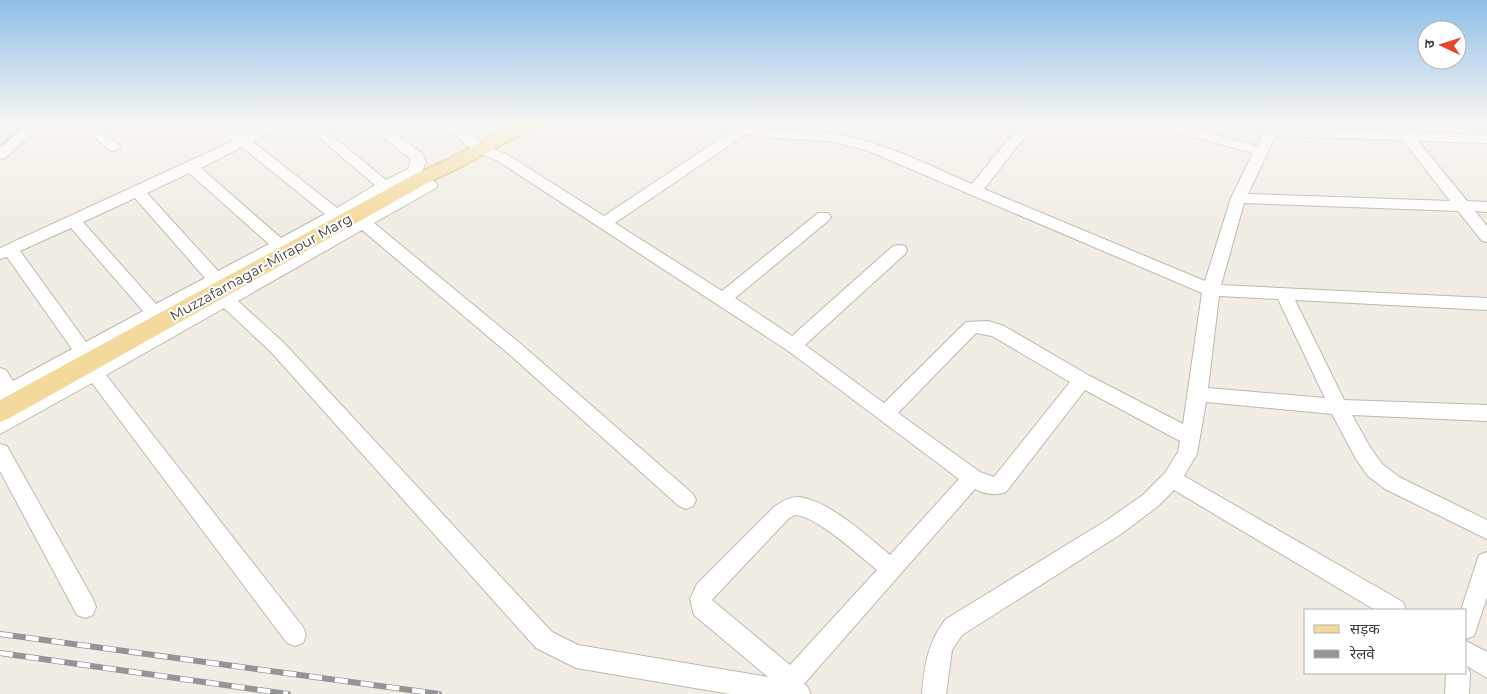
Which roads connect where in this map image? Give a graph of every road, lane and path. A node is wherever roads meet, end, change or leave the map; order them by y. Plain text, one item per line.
1 (209, 157) edge
2 (264, 157) edge
3 (350, 157) edge
4 (418, 157) edge
5 (465, 157) edge
6 (502, 157) edge
7 (695, 157) edge
8 (896, 157) edge
9 (1001, 157) edge
10 (1257, 157) edge
11 (1424, 157) edge
12 (191, 166) junction
13 (418, 175) junction
14 (385, 186) junction
15 (974, 190) junction
16 (137, 191) junction
17 (1238, 198) junction
18 (1463, 206) junction
19 (1487, 207) edge
20 (336, 215) junction
21 (823, 217) dead end
22 (73, 220) junction
23 (605, 222) junction
24 (364, 223) junction
25 (1487, 237) edge
26 (280, 245) junction
27 (899, 250) dead end
28 (5, 251) edge
29 (216, 280) junction
30 (1211, 290) junction
31 (1284, 294) junction
32 (723, 299) junction
33 (226, 300) junction
34 (1487, 304) edge
35 (154, 313) junction
36 (793, 345) junction
37 (83, 351) junction
38 (94, 374) junction
39 (0, 375) edge
40 (1082, 380) junction
41 (5, 393) edge
42 (1198, 394) junction
43 (1338, 407) junction
44 (0, 412) edge
45 (1487, 413) edge
46 (885, 414) junction
47 (0, 426) edge
48 (1190, 437) junction
49 (0, 452) edge
50 (973, 478) junction
51 (1172, 479) junction
52 (686, 500) dead end
53 (1487, 530) edge
54 (1487, 562) edge
55 (891, 568) junction
56 (85, 607) dead end
57 (1393, 609) edge
58 (1467, 625) edge
59 (294, 635) dead end
60 (1467, 653) edge
61 (1487, 666) edge
62 (1458, 674) edge
63 (791, 689) edge
64 (934, 694) edge
65 (1458, 694) edge

1 - 12 street
2 - 20 street
3 - 14 street
4 - 13 street
5 - 13 main road, Muzzafarnagar-Mirapur Marg
6 - 23 street
7 - 23 street
8 - 15 street
9 - 15 street
10 - 17 street
11 - 18 street
12 - 16 street
12 - 26 street
13 - 14 street
13 - 24 street
13 - 44 main road, Muzzafarnagar-Mirapur Marg
14 - 20 street
15 - 30 street
16 - 22 street
16 - 29 street
17 - 18 street
17 - 30 street
18 - 19 street
18 - 25 street
20 - 26 street
21 - 32 street
22 - 28 street
22 - 35 street
23 - 32 street
24 - 33 street
24 - 52 street
26 - 29 street
27 - 36 street
28 - 37 street
29 - 35 street
30 - 31 street
30 - 42 street
31 - 34 street
31 - 43 street
32 - 36 street
33 - 38 street
33 - 63 street
35 - 37 street
36 - 46 street
37 - 41 street
38 - 47 street
38 - 59 street
39 - 41 street
40 - 46 street
40 - 48 street
40 - 50 street
42 - 43 street
42 - 48 street
43 - 45 street
43 - 53 street
46 - 50 street
48 - 51 street
49 - 56 street
50 - 55 street
51 - 57 street
51 - 64 street
54 - 58 street
55 - 63 street
55 - 63 street
60 - 61 street
62 - 65 street

